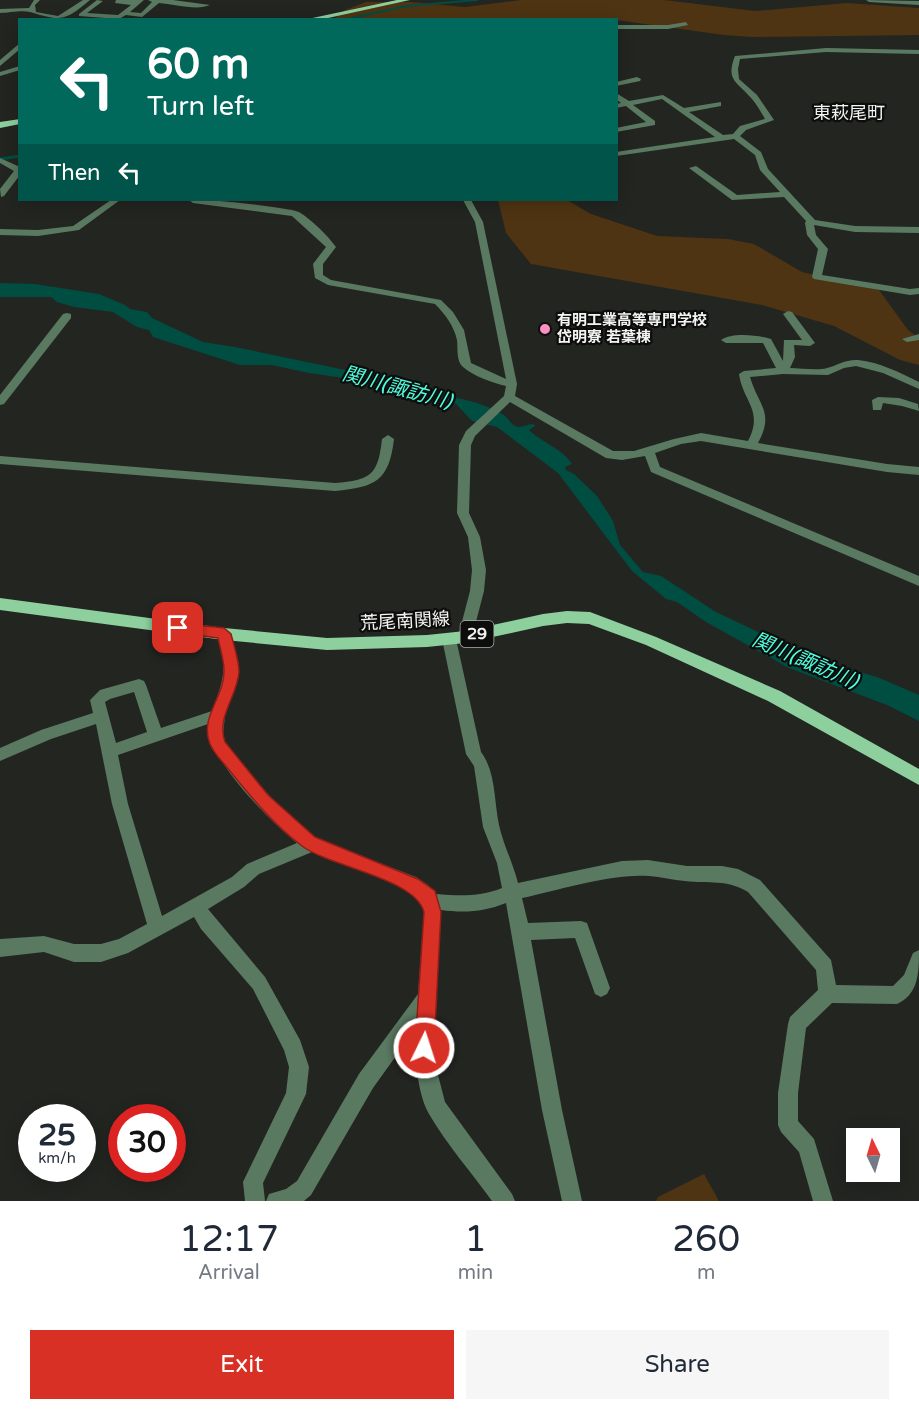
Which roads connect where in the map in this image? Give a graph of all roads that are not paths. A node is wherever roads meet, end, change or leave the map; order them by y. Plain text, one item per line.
1 (37, 0) edge
2 (87, 0) edge
3 (121, 0) edge
4 (150, 0) edge
5 (407, 0) edge
6 (870, 0) edge
7 (158, 1) edge
8 (100, 2) dead end
9 (139, 2) edge
10 (919, 3) edge
11 (207, 5) dead end
12 (32, 10) junction
13 (0, 11) edge
14 (119, 17) edge
15 (53, 18) edge
16 (59, 18) edge
17 (316, 18) edge
18 (686, 24) dead end
19 (618, 27) edge
20 (18, 47) edge
21 (919, 52) edge
22 (0, 64) edge
23 (18, 69) edge
24 (0, 74) edge
25 (637, 79) dead end
26 (618, 84) edge
27 (618, 96) edge
28 (628, 104) junction
29 (718, 104) dead end
30 (618, 106) edge
31 (682, 111) junction
32 (18, 121) edge
33 (0, 125) edge
34 (618, 130) edge
35 (735, 136) junction
36 (722, 138) junction
37 (618, 154) edge
38 (0, 160) edge
39 (693, 168) dead end
40 (18, 170) edge
41 (0, 173) edge
42 (1, 194) edge
43 (786, 194) junction
44 (115, 201) edge
45 (200, 201) edge
46 (468, 201) edge
47 (812, 222) junction
48 (919, 230) edge
49 (0, 232) edge
50 (919, 291) edge
51 (788, 314) dead end
52 (67, 316) dead end
53 (919, 337) edge
54 (907, 339) dead end
55 (726, 340) dead end
56 (783, 371) junction
57 (512, 384) junction
58 (919, 386) edge
59 (506, 400) junction
60 (0, 402) edge
61 (877, 408) dead end
62 (919, 408) edge
63 (388, 439) dead end
64 (751, 446) junction
65 (649, 452) junction
66 (0, 460) edge
67 (919, 471) edge
68 (919, 581) edge
69 (0, 604) edge
70 (224, 634) junction
71 (457, 638) junction
72 (217, 715) junction
73 (101, 716) junction
74 (156, 736) junction
75 (110, 751) junction
76 (0, 754) edge
77 (919, 778) edge
78 (313, 844) junction
79 (511, 892) junction
80 (430, 901) junction
81 (197, 906) junction
82 (157, 928) junction
83 (520, 932) junction
84 (0, 948) edge
85 (919, 959) edge
86 (601, 988) dead end
87 (828, 994) junction
88 (428, 996) junction
89 (255, 1201) edge
90 (276, 1201) edge
91 (505, 1201) edge
92 (572, 1201) edge
93 (824, 1201) edge

1 - 12 street
2 - 16 street
3 - 9 street
4 - 7 street
5 - 17 main road
6 - 10 street
7 - 11 street
7 - 14 street
8 - 14 street
9 - 14 street
12 - 13 street
12 - 15 street
18 - 19 street
20 - 22 street
21 - 35 street
23 - 24 street
25 - 26 street
27 - 28 street
28 - 30 street
28 - 31 street
28 - 34 street
29 - 31 street
31 - 36 street
32 - 33 main road
35 - 36 street
35 - 43 street
36 - 37 street
38 - 40 street
39 - 43 street
40 - 41 street
40 - 42 street
43 - 47 street
44 - 49 street
45 - 57 street
46 - 57 street
47 - 48 street
47 - 50 street
51 - 56 street
52 - 60 street
53 - 54 street
55 - 56 street
56 - 58 street
56 - 64 street
57 - 59 street
59 - 65 street
59 - 71 street
61 - 62 street
63 - 66 street
64 - 65 street
64 - 67 street
65 - 68 street
69 - 70 main road, 荒尾南関線 / 29
70 - 71 main road, 荒尾南関線 / 29
70 - 72 street
71 - 77 main road, 荒尾南関線 / 29
71 - 79 street
72 - 74 street
72 - 78 street
73 - 74 street
73 - 75 street
73 - 76 street
74 - 75 street
75 - 82 street
78 - 80 street
78 - 81 street
79 - 80 street
79 - 83 street
79 - 87 street
80 - 88 street
81 - 82 street
81 - 89 street
82 - 84 street
83 - 86 street
83 - 92 street
85 - 87 street
87 - 93 street
88 - 90 street
88 - 91 street

